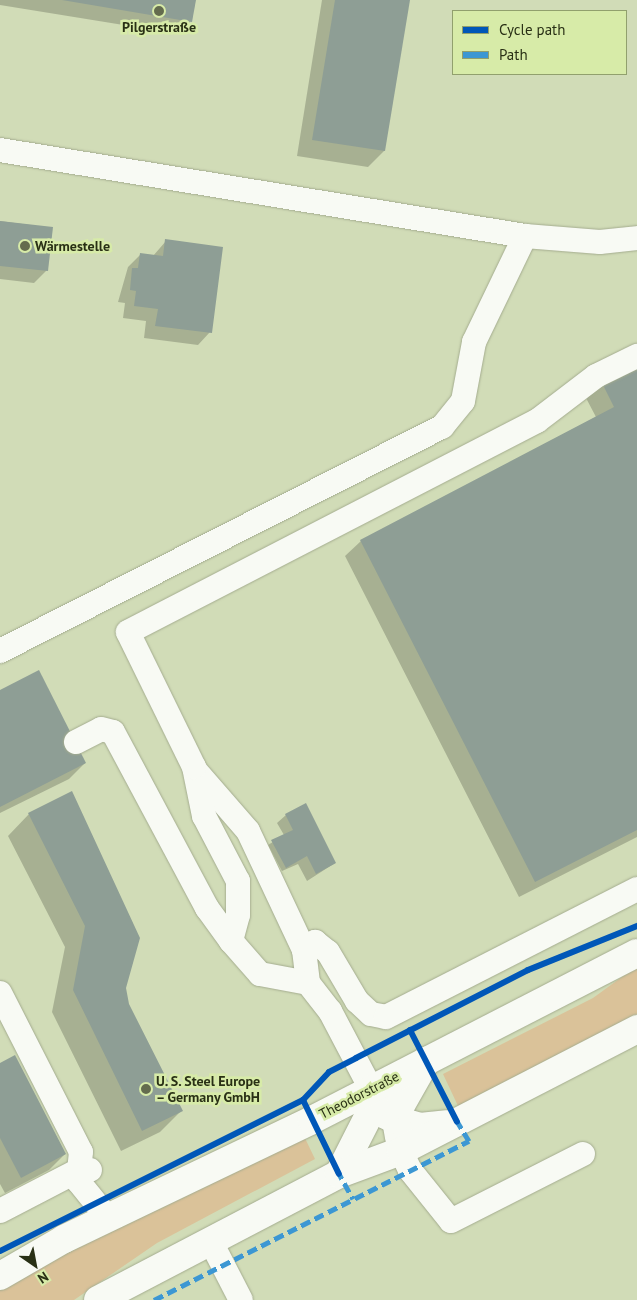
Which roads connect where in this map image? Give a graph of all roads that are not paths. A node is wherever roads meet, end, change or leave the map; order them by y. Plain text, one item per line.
1 (0, 150) edge
2 (525, 236) junction
3 (637, 238) edge
4 (637, 356) edge
5 (0, 651) edge
6 (76, 742) dead end
7 (194, 767) junction
8 (637, 889) edge
9 (231, 941) junction
10 (304, 950) junction
11 (637, 953) edge
12 (308, 983) junction
13 (0, 993) edge
14 (637, 1029) edge
15 (426, 1061) junction
16 (371, 1089) junction
17 (396, 1120) junction
18 (458, 1122) junction
19 (401, 1150) junction
20 (583, 1154) dead end
21 (81, 1169) junction
22 (339, 1174) junction
23 (0, 1211) edge
24 (108, 1218) junction
25 (211, 1242) junction
26 (0, 1276) edge
27 (98, 1300) edge
28 (241, 1300) edge

1 - 2 lane
2 - 3 lane
2 - 5 lane
4 - 7 lane
6 - 9 lane
7 - 9 lane
7 - 10 lane
8 - 10 lane
9 - 12 lane
10 - 12 lane
11 - 15 main road, Theodorstraße
12 - 16 lane
13 - 21 lane
14 - 18 main road
15 - 16 main road, Theodorstraße
15 - 17 main road
16 - 17 main road
16 - 22 main road
16 - 24 main road, Theodorstraße
17 - 18 main road
17 - 19 main road
18 - 19 main road
19 - 20 lane
19 - 22 main road
21 - 23 lane
21 - 24 lane
22 - 25 main road
24 - 26 main road, Theodorstraße
25 - 27 main road
25 - 28 lane

